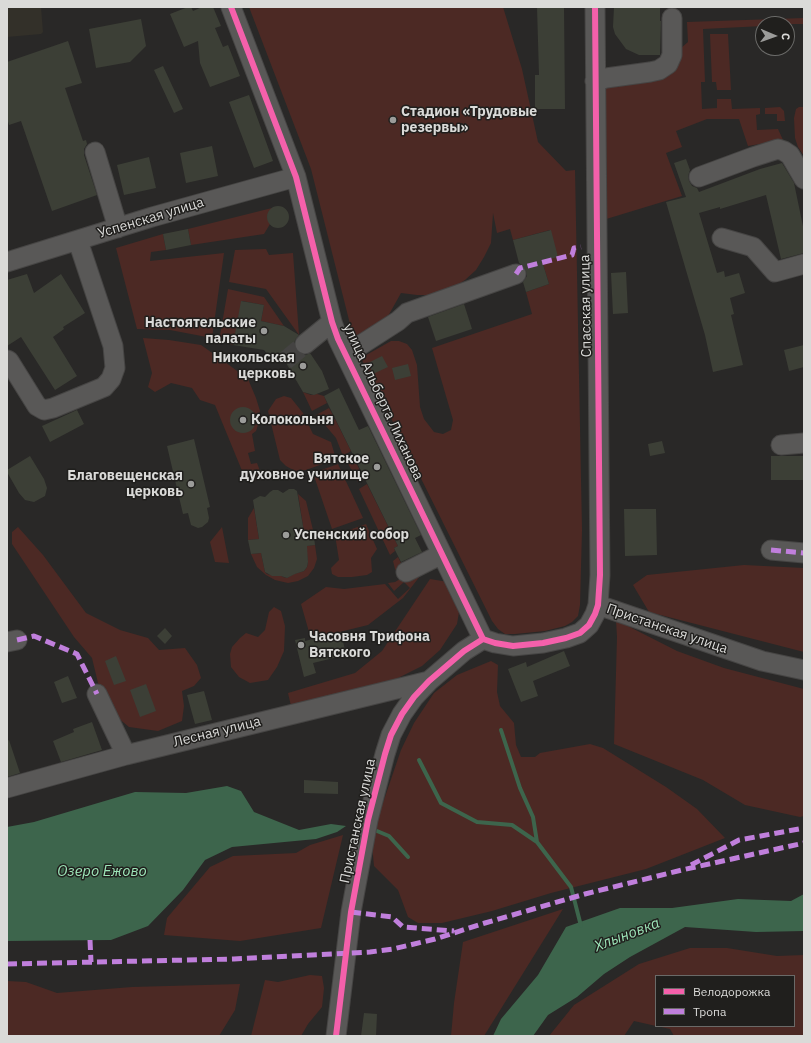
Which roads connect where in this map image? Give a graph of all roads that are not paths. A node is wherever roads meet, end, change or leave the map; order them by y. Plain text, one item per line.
1 (231, 7) edge
2 (594, 7) edge
3 (672, 18) dead end
4 (687, 33) dead end
5 (672, 49) junction
6 (595, 81) junction
7 (95, 152) dead end
8 (296, 176) junction
9 (699, 177) dead end
10 (804, 179) edge
11 (118, 228) junction
12 (722, 238) dead end
13 (78, 241) junction
14 (7, 262) edge
15 (804, 264) edge
16 (516, 274) dead end
17 (332, 322) junction
18 (305, 344) tunnel mouth
19 (345, 353) junction
20 (7, 360) edge
21 (804, 443) edge
22 (781, 445) dead end
23 (771, 550) dead end
24 (804, 553) edge
25 (442, 554) junction
26 (406, 572) dead end
27 (598, 605) junction
28 (483, 639) junction
29 (804, 670) edge
30 (429, 680) junction
31 (97, 694) dead end
32 (126, 754) junction
33 (7, 788) edge
34 (336, 1036) edge

1 - 8 street, улица Альберта Лиханова
2 - 6 street, Спасская улица
3 - 5 street
4 - 5 street
5 - 6 street
6 - 27 street, Спасская улица
7 - 11 street
8 - 11 street, Успенская улица
8 - 17 street, улица Альберта Лиханова
9 - 10 street
11 - 13 street, Успенская улица
12 - 15 street
13 - 14 street, Успенская улица
13 - 20 street
16 - 19 street
17 - 18 street
17 - 19 street, улица Альберта Лиханова
19 - 25 street, улица Альберта Лиханова
21 - 22 street
23 - 24 street
25 - 26 street
25 - 28 street, улица Альберта Лиханова
27 - 28 street, Пристанская улица
27 - 29 street, Пристанская улица
28 - 30 street, Пристанская улица
30 - 32 street, Лесная улица
30 - 34 street, Пристанская улица
31 - 32 street
32 - 33 street, Лесная улица

